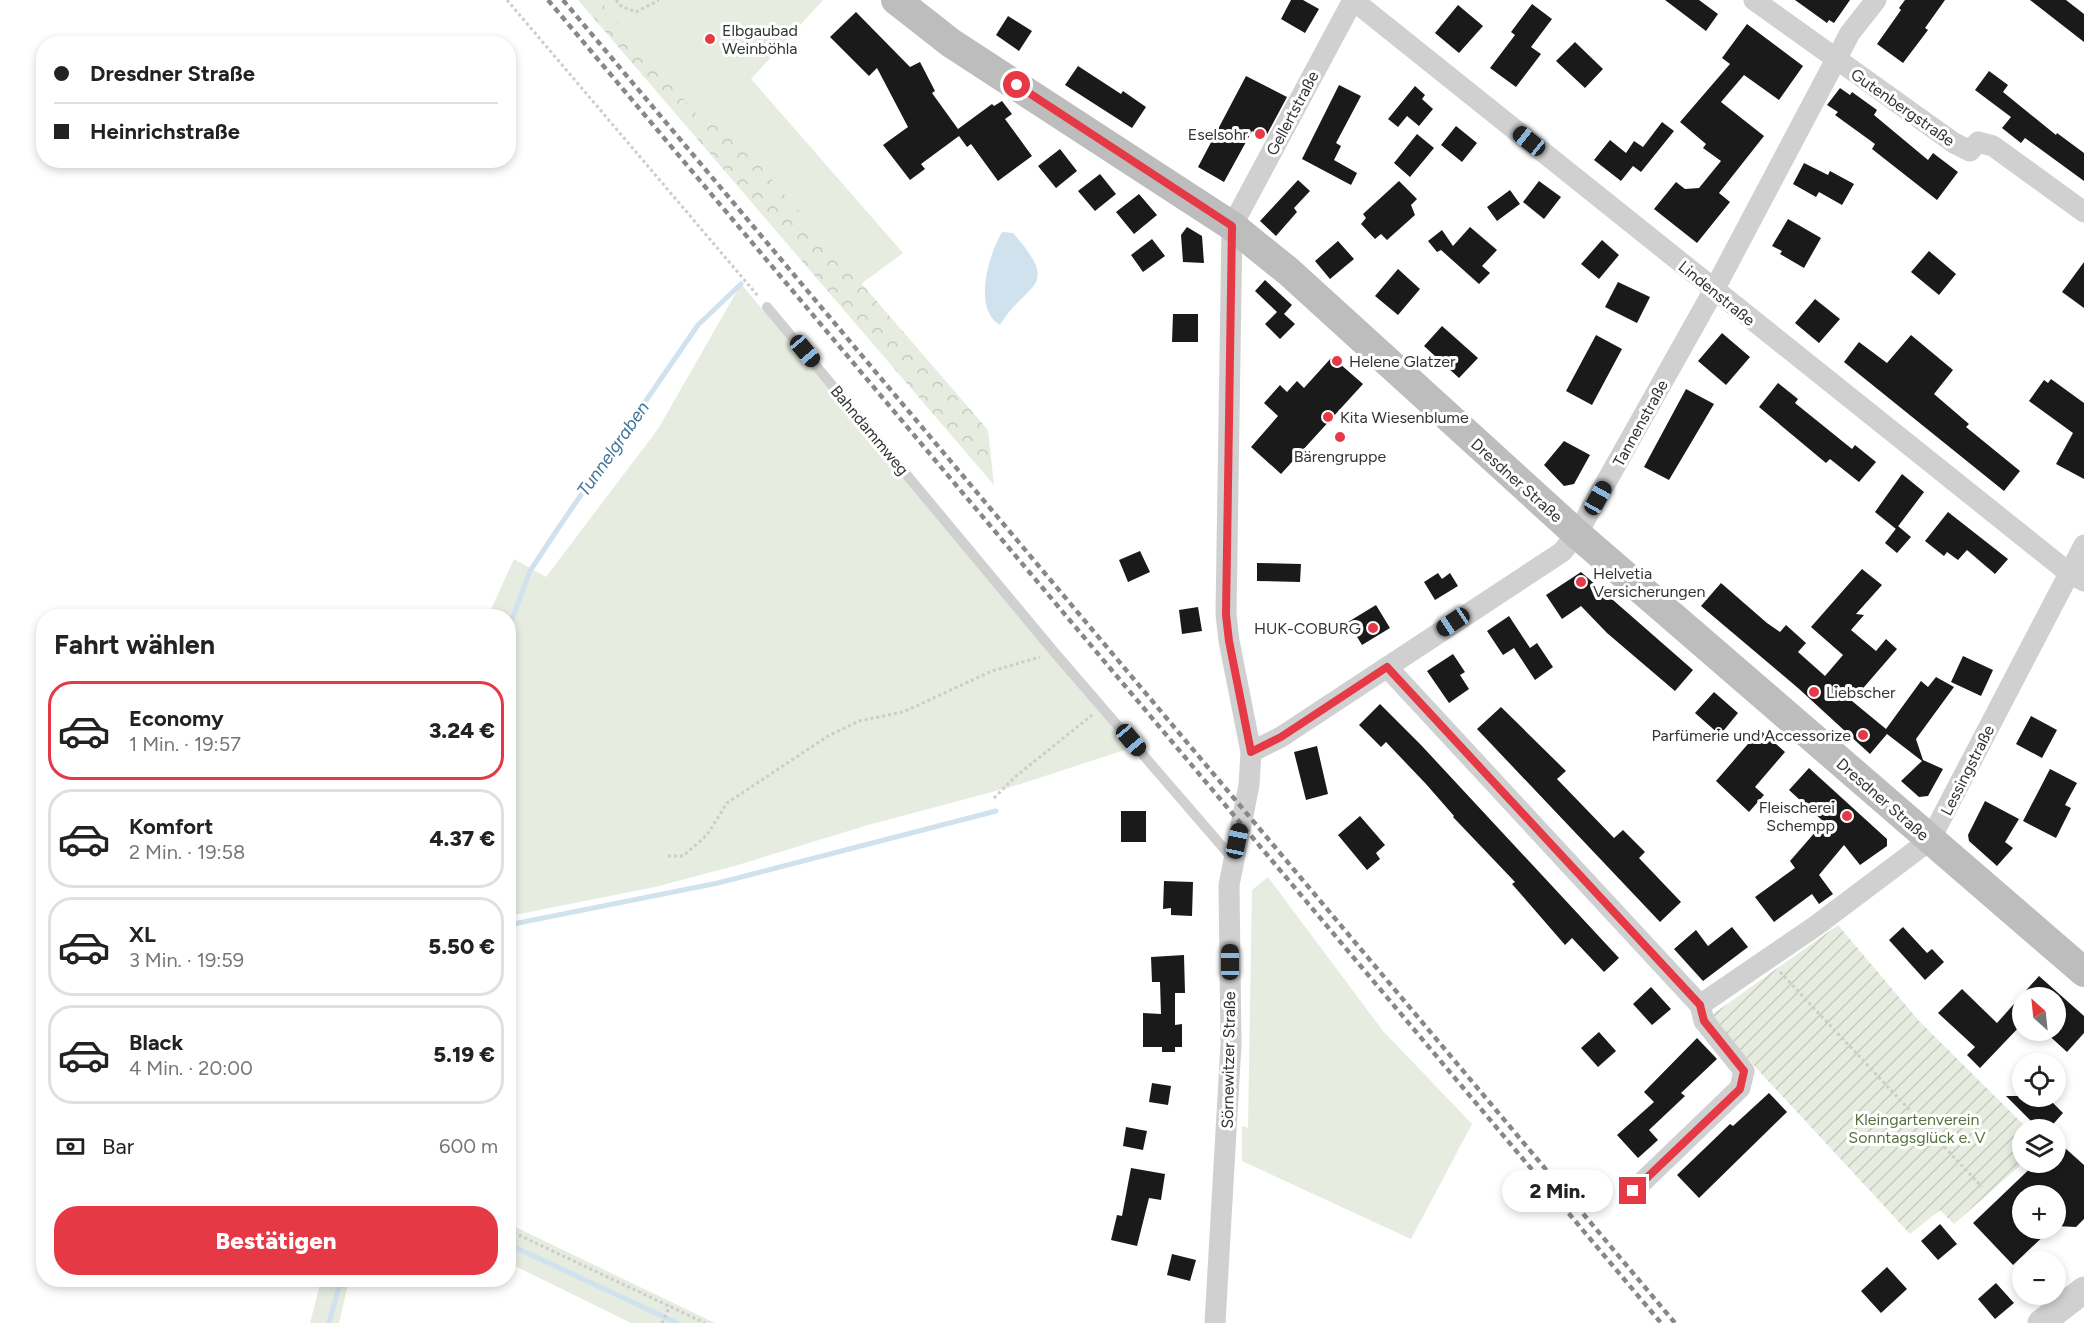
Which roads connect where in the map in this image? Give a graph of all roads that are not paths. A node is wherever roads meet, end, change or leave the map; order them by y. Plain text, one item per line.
1 (896, 0) edge
2 (1353, 0) edge
3 (1754, 0) edge
4 (1876, 0) edge
5 (1836, 59) junction
6 (2084, 212) edge
7 (1232, 226) junction
8 (1714, 290) junction
9 (766, 307) road end
10 (1577, 534) junction
11 (2084, 545) edge
12 (2076, 577) edge
13 (1387, 667) junction
14 (1251, 752) junction
15 (1930, 840) junction
16 (1233, 859) junction
17 (2084, 972) edge
18 (1700, 1005) junction
19 (1633, 1191) dead end
20 (2084, 1290) edge
21 (1215, 1323) edge
22 (2041, 1323) edge

1 - 7 main road, Dresdner Straße
2 - 7 street, Gellertstraße
2 - 8 street, Lindenstraße
3 - 5 street, Gutenbergstraße
4 - 5 street, Tannenstraße
5 - 6 street, Gutenbergstraße
5 - 8 street, Tannenstraße
7 - 10 main road, Dresdner Straße
7 - 14 street, Sörnewitzer Straße
8 - 10 street, Tannenstraße
8 - 12 street, Lindenstraße
9 - 16 lane, Bahndammweg
10 - 13 street, Tannenstraße
10 - 15 main road, Dresdner Straße
11 - 12 street, Lessingstraße
12 - 15 street, Lessingstraße
13 - 14 street, Tannenstraße
13 - 18 street
14 - 16 street, Sörnewitzer Straße
15 - 17 main road, Dresdner Straße
15 - 18 street, Lessingstraße
16 - 21 street, Sörnewitzer Straße
18 - 19 street
20 - 22 street

